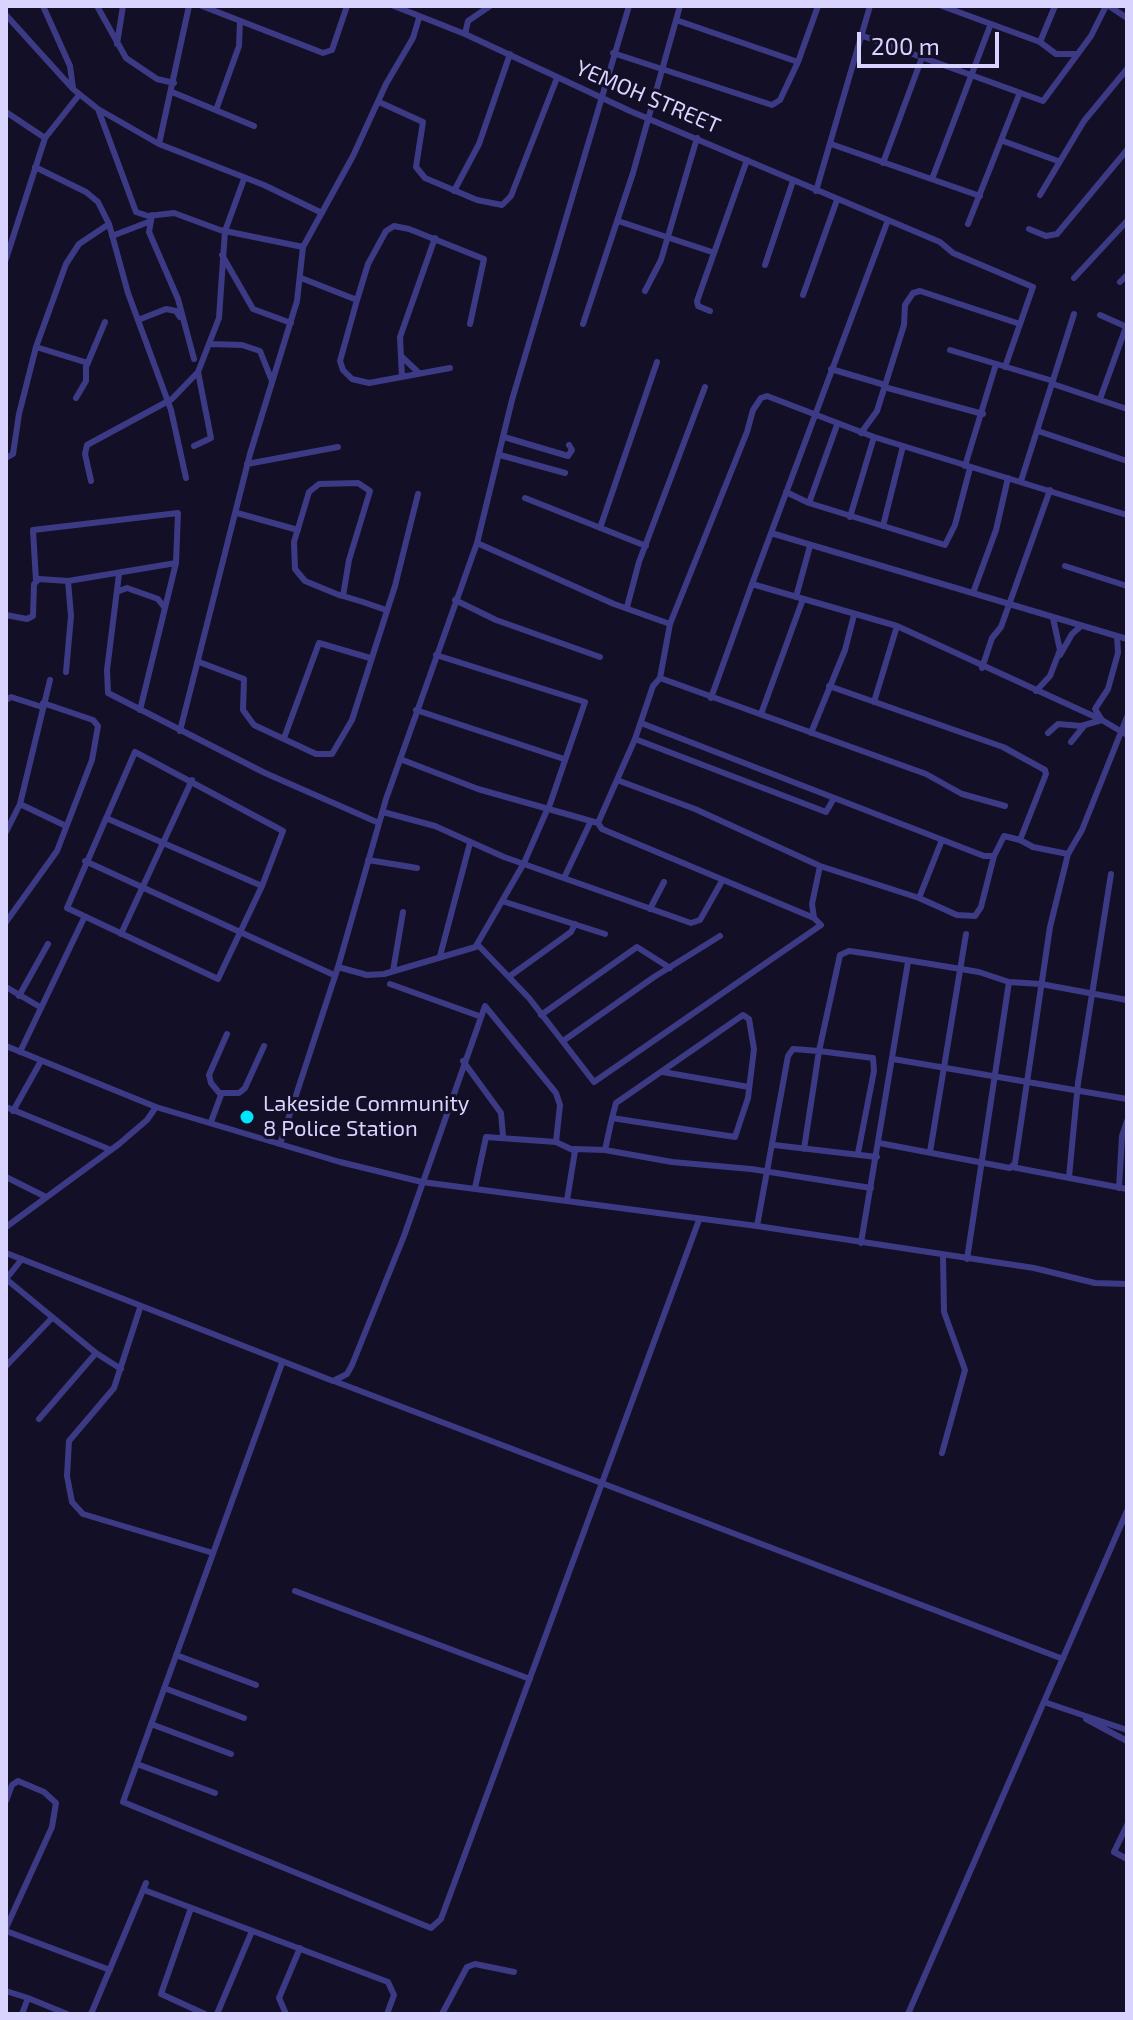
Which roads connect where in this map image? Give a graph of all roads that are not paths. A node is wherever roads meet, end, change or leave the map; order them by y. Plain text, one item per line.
1 (43, 6) edge
2 (97, 6) edge
3 (123, 6) edge
4 (189, 6) edge
5 (202, 6) edge
6 (347, 6) edge
7 (394, 6) edge
8 (490, 6) edge
9 (629, 6) edge
10 (680, 6) edge
11 (818, 6) edge
12 (870, 6) edge
13 (1055, 6) edge
14 (1108, 6) edge
15 (947, 7) edge
16 (6, 15) edge
17 (419, 18) junction
18 (1127, 18) edge
19 (676, 20) junction
20 (240, 21) junction
21 (990, 26) junction
22 (465, 34) junction
23 (863, 36) junction
24 (1040, 42) junction
25 (117, 44) junction
26 (613, 53) junction
27 (510, 54) junction
28 (1077, 54) junction
29 (923, 55) junction
30 (798, 62) junction
31 (662, 68) junction
32 (1127, 69) edge
33 (973, 75) junction
34 (557, 78) junction
35 (174, 83) junction
36 (76, 92) junction
37 (172, 92) junction
38 (1019, 95) junction
39 (600, 98) junction
40 (379, 102) junction
41 (98, 109) junction
42 (216, 110) junction
43 (6, 112) edge
44 (649, 119) junction
45 (254, 126) dead end
46 (45, 138) junction
47 (697, 138) junction
48 (1003, 141) junction
49 (159, 144) junction
50 (831, 144) junction
51 (1127, 150) edge
52 (747, 160) junction
53 (1058, 161) junction
54 (883, 163) junction
55 (35, 167) junction
56 (244, 179) junction
57 (932, 179) junction
58 (793, 181) junction
59 (454, 191) junction
60 (816, 191) junction
61 (1040, 195) dead end
62 (980, 196) junction
63 (837, 200) junction
64 (322, 213) junction
65 (152, 218) junction
66 (888, 220) junction
67 (6, 221) edge
68 (618, 221) junction
69 (1127, 221) edge
70 (109, 224) junction
71 (968, 224) dead end
72 (16, 225) junction
73 (1029, 229) dead end
74 (225, 231) junction
75 (112, 236) junction
76 (667, 236) junction
77 (435, 238) junction
78 (303, 247) junction
79 (712, 252) junction
80 (222, 255) junction
81 (6, 259) edge
82 (765, 265) dead end
83 (1127, 275) edge
84 (301, 278) junction
85 (1074, 278) dead end
86 (1120, 282) dead end
87 (645, 291) dead end
88 (803, 295) dead end
89 (357, 300) junction
90 (710, 311) dead end
91 (1074, 314) dead end
92 (1100, 315) dead end
93 (138, 320) junction
94 (105, 322) dead end
95 (291, 323) junction
96 (470, 324) dead end
97 (583, 324) dead end
98 (1020, 324) junction
99 (1126, 327) edge
100 (211, 344) junction
101 (36, 347) junction
102 (950, 350) dead end
103 (206, 354) junction
104 (401, 356) junction
105 (194, 359) junction
106 (657, 362) dead end
107 (88, 363) junction
108 (996, 364) junction
109 (1005, 367) junction
110 (450, 368) dead end
111 (831, 369) junction
112 (198, 372) junction
113 (419, 373) junction
114 (402, 377) junction
115 (1053, 382) junction
116 (273, 383) junction
117 (884, 386) junction
118 (705, 387) dead end
119 (76, 398) dead end
120 (1100, 399) junction
121 (167, 402) junction
122 (1127, 409) edge
123 (983, 414) junction
124 (815, 415) junction
125 (837, 425) junction
126 (1038, 431) junction
127 (861, 433) junction
128 (504, 437) junction
129 (874, 437) junction
130 (569, 445) dead end
131 (194, 446) dead end
132 (903, 446) junction
133 (338, 447) dead end
134 (500, 455) junction
135 (6, 458) edge
136 (1127, 461) edge
137 (247, 464) junction
138 (967, 467) junction
139 (565, 473) dead end
140 (186, 478) dead end
141 (1008, 478) junction
142 (91, 481) dead end
143 (1021, 481) junction
144 (1050, 490) junction
145 (786, 492) junction
146 (418, 494) dead end
147 (525, 498) dead end
148 (809, 503) junction
149 (237, 513) junction
150 (1127, 515) edge
151 (850, 517) junction
152 (883, 526) junction
153 (600, 528) junction
154 (298, 530) junction
155 (771, 533) junction
156 (477, 543) junction
157 (646, 546) junction
158 (810, 546) junction
159 (176, 563) junction
160 (1065, 566) dead end
161 (119, 574) junction
162 (36, 581) junction
163 (68, 581) junction
164 (752, 584) junction
165 (1127, 586) edge
166 (119, 591) junction
167 (973, 593) junction
168 (343, 596) junction
169 (800, 598) junction
170 (455, 600) junction
171 (1009, 604) junction
172 (164, 607) junction
173 (627, 607) junction
174 (386, 610) junction
175 (6, 615) edge
176 (854, 615) junction
177 (1053, 618) junction
178 (670, 624) junction
179 (897, 626) junction
180 (1081, 626) junction
181 (1117, 636) junction
182 (1127, 639) edge
183 (436, 655) junction
184 (600, 657) dead end
185 (1058, 657) junction
186 (370, 658) junction
187 (199, 662) junction
188 (982, 668) junction
189 (66, 672) dead end
190 (660, 678) junction
191 (50, 680) dead end
192 (829, 686) junction
193 (1036, 691) junction
194 (711, 698) junction
195 (6, 700) edge
196 (874, 702) junction
197 (42, 705) junction
198 (140, 710) junction
199 (416, 710) junction
200 (761, 714) junction
201 (1127, 717) edge
202 (1102, 720) junction
203 (641, 723) junction
204 (1089, 724) junction
205 (180, 731) junction
206 (811, 733) junction
207 (1048, 733) dead end
208 (1124, 733) edge
209 (284, 738) junction
210 (635, 739) junction
211 (1071, 742) dead end
212 (400, 759) junction
213 (564, 759) junction
214 (192, 780) junction
215 (617, 780) junction
216 (833, 800) junction
217 (20, 804) junction
218 (1005, 806) dead end
219 (548, 808) junction
220 (383, 812) junction
221 (106, 818) junction
222 (379, 823) junction
223 (594, 823) junction
224 (66, 826) junction
225 (6, 832) edge
226 (942, 840) junction
227 (1020, 840) junction
228 (163, 842) junction
229 (470, 843) junction
230 (1068, 854) junction
231 (994, 856) junction
232 (368, 860) junction
233 (85, 861) junction
234 (524, 863) junction
235 (820, 866) junction
236 (417, 868) dead end
237 (1111, 874) dead end
238 (565, 876) junction
239 (722, 881) junction
240 (664, 882) dead end
241 (262, 886) junction
242 (142, 888) junction
243 (919, 898) junction
244 (502, 901) junction
245 (650, 909) junction
246 (403, 912) dead end
247 (84, 918) junction
248 (814, 918) junction
249 (6, 922) edge
250 (575, 924) junction
251 (121, 934) junction
252 (240, 934) junction
253 (605, 934) dead end
254 (966, 934) dead end
255 (720, 936) dead end
256 (48, 944) dead end
257 (476, 946) junction
258 (440, 956) junction
259 (908, 962) junction
260 (338, 967) junction
261 (670, 968) junction
262 (962, 969) junction
263 (393, 971) junction
264 (334, 975) junction
265 (510, 976) junction
266 (1009, 982) junction
267 (390, 984) dead end
268 (1041, 984) junction
269 (6, 987) edge
270 (1093, 993) junction
271 (19, 996) junction
272 (1127, 1000) edge
273 (40, 1007) junction
274 (541, 1015) junction
275 (479, 1016) junction
276 (227, 1034) dead end
277 (563, 1041) junction
278 (6, 1046) edge
279 (264, 1046) dead end
280 (819, 1051) junction
281 (20, 1052) junction
282 (893, 1059) junction
283 (41, 1061) junction
284 (463, 1061) junction
285 (946, 1069) junction
286 (663, 1072) junction
287 (996, 1078) junction
288 (1026, 1083) junction
289 (749, 1087) junction
290 (221, 1093) junction
291 (1077, 1093) junction
292 (1127, 1099) edge
293 (156, 1107) junction
294 (10, 1109) edge
295 (612, 1118) junction
296 (1127, 1121) edge
297 (211, 1122) junction
298 (503, 1136) junction
299 (556, 1142) junction
300 (879, 1143) junction
301 (280, 1144) junction
302 (774, 1145) junction
303 (574, 1149) junction
304 (804, 1149) junction
305 (111, 1150) junction
306 (605, 1150) junction
307 (930, 1152) junction
308 (858, 1153) junction
309 (877, 1157) junction
310 (983, 1163) junction
311 (1012, 1167) junction
312 (769, 1173) junction
313 (6, 1177) edge
314 (1069, 1177) junction
315 (422, 1182) junction
316 (475, 1188) junction
317 (871, 1188) junction
318 (1123, 1189) edge
319 (46, 1197) junction
320 (567, 1200) junction
321 (699, 1220) junction
322 (757, 1226) junction
323 (6, 1227) edge
324 (861, 1243) junction
325 (6, 1253) edge
326 (943, 1255) junction
327 (22, 1259) junction
328 (967, 1259) junction
329 (1127, 1284) edge
330 (140, 1308) junction
331 (52, 1318) junction
332 (96, 1353) junction
333 (282, 1363) junction
334 (6, 1366) edge
335 (121, 1369) junction
336 (333, 1381) junction
337 (39, 1419) dead end
338 (942, 1453) dead end
339 (602, 1484) junction
340 (1127, 1511) edge
341 (213, 1553) junction
342 (295, 1591) dead end
343 (176, 1655) junction
344 (1063, 1659) junction
345 (530, 1679) junction
346 (256, 1685) dead end
347 (164, 1688) junction
348 (1044, 1702) junction
349 (1083, 1717) junction
350 (244, 1718) dead end
351 (151, 1724) junction
352 (1127, 1730) edge
353 (1127, 1741) edge
354 (231, 1754) dead end
355 (137, 1764) junction
356 (215, 1793) dead end
357 (6, 1801) edge
358 (1127, 1825) edge
359 (1127, 1859) edge
360 (191, 1908) junction
361 (6, 1930) edge
362 (252, 1931) junction
363 (300, 1948) junction
364 (110, 1970) junction
365 (514, 1972) dead end
366 (6, 1991) edge
367 (28, 1998) junction
368 (22, 2014) edge
369 (67, 2014) edge
370 (91, 2014) edge
371 (205, 2014) edge
372 (217, 2014) edge
373 (286, 2014) edge
374 (387, 2014) edge
375 (442, 2014) edge
376 (908, 2014) edge

1 - 36 street
2 - 25 street
3 - 25 street
4 - 35 street
5 - 20 street
6 - 20 street
7 - 17 street, YEMOH STREET
8 - 22 street
9 - 26 street
10 - 19 street
11 - 30 street
12 - 23 street
13 - 24 street
14 - 18 street
14 - 28 street
15 - 21 street
16 - 36 street
17 - 22 street, YEMOH STREET
17 - 40 street
19 - 30 street
19 - 31 street
20 - 42 street
21 - 24 street
21 - 33 street
22 - 27 street, YEMOH STREET
23 - 29 street
23 - 50 street
24 - 28 street
25 - 35 street
26 - 31 street
26 - 39 street
27 - 34 street, YEMOH STREET
27 - 59 street
28 - 38 street
29 - 33 street
29 - 54 street
30 - 31 street
31 - 44 street
32 - 53 street
33 - 38 street
33 - 57 street
34 - 39 street, YEMOH STREET
34 - 59 street
35 - 37 street
36 - 41 street
36 - 46 street
37 - 42 street
37 - 49 street
38 - 48 street
39 - 44 street, YEMOH STREET
39 - 128 street
40 - 59 street
40 - 64 street
41 - 49 street
41 - 65 street
42 - 45 street
43 - 46 street
44 - 47 street, YEMOH STREET
44 - 68 street
46 - 55 street
47 - 52 street, YEMOH STREET
47 - 76 street
48 - 53 street
48 - 62 street
49 - 56 street
50 - 54 street
50 - 60 street
51 - 73 street
52 - 58 street, YEMOH STREET
52 - 79 street
53 - 61 street
54 - 57 street
55 - 70 street
55 - 72 street
56 - 64 street
56 - 74 street
57 - 62 street
58 - 60 street, YEMOH STREET
58 - 82 street
60 - 63 street, YEMOH STREET
62 - 71 street
63 - 66 street, YEMOH STREET
63 - 88 street
64 - 78 street
65 - 74 street
65 - 75 street
65 - 105 street
66 - 98 street, YEMOH STREET
66 - 111 street
67 - 72 street
68 - 76 street
68 - 97 street
69 - 85 street
70 - 75 street
70 - 101 street
72 - 81 street
74 - 78 street
74 - 80 street
75 - 93 street
76 - 79 street
76 - 87 street
77 - 89 street
77 - 96 street
77 - 104 street
78 - 84 street
79 - 90 street
80 - 95 street
80 - 100 street
83 - 86 street
84 - 89 street
84 - 95 street
89 - 114 street
91 - 115 street
92 - 99 street
93 - 105 street
93 - 121 street
94 - 107 street
95 - 116 street
98 - 109 street
98 - 117 street
99 - 120 street
100 - 103 street
100 - 116 street
101 - 107 street
101 - 135 street
102 - 108 street
103 - 105 street
103 - 112 street
104 - 113 street
104 - 114 street
106 - 153 street
107 - 119 street
108 - 109 street
108 - 123 street
109 - 115 street
110 - 113 street
111 - 117 street
111 - 124 street
112 - 121 street
112 - 131 street
113 - 114 street
115 - 120 street
115 - 126 street
116 - 137 street
117 - 123 street
117 - 127 street
118 - 157 street
120 - 122 street
121 - 140 street
121 - 142 street
123 - 138 street
124 - 125 street
124 - 145 street
124 - 178 street
125 - 127 street
125 - 148 street
126 - 136 street
126 - 143 street
127 - 129 street
128 - 130 street
128 - 134 street
129 - 132 street
129 - 151 street
132 - 138 street
132 - 152 street
133 - 137 street
134 - 139 street
134 - 156 street
137 - 149 street
138 - 141 street
138 - 152 street
141 - 143 street
141 - 167 street
143 - 144 street
144 - 150 street
144 - 171 street
145 - 148 street
145 - 155 street
146 - 174 street
147 - 153 street
148 - 151 street
149 - 154 street
149 - 187 street
151 - 152 street
153 - 157 street
154 - 168 street
154 - 168 street
155 - 158 street
155 - 164 street
156 - 170 street
156 - 173 street
157 - 173 street
158 - 167 street
158 - 169 street
159 - 161 street
159 - 162 street
159 - 172 street
160 - 165 street
161 - 163 street
161 - 166 street
162 - 163 street
162 - 175 street
163 - 189 street
164 - 169 street
164 - 194 street
166 - 172 street
166 - 198 street
167 - 171 street
168 - 174 street
169 - 176 street
169 - 200 street
170 - 183 street
170 - 184 street
171 - 177 street
171 - 188 street
172 - 198 street
173 - 178 street
174 - 186 street
176 - 179 street
176 - 192 street
177 - 180 street
177 - 185 street
178 - 190 street
179 - 188 street
179 - 196 street
180 - 181 street
180 - 185 street
181 - 182 street
181 - 202 street
183 - 199 street
183 - 213 street
185 - 193 street
186 - 209 street
186 - 209 street
187 - 205 street
187 - 209 street
188 - 193 street
190 - 194 street
190 - 203 street
191 - 197 street
192 - 196 street
192 - 206 street
193 - 202 street
194 - 200 street
195 - 197 street
196 - 227 street
197 - 217 street
197 - 224 street
198 - 205 street
199 - 212 street
199 - 213 street
200 - 206 street
201 - 208 street
202 - 204 street
202 - 208 street
203 - 210 street
203 - 216 street
204 - 207 street
204 - 211 street
205 - 222 street
206 - 218 street
208 - 230 street
210 - 215 street
210 - 216 street
212 - 219 street
212 - 220 street
213 - 219 street
214 - 221 street
214 - 228 street
214 - 241 street
215 - 223 street
215 - 235 street
216 - 226 street
217 - 224 street
217 - 225 street
219 - 223 street
219 - 234 street
220 - 222 street
220 - 229 street
221 - 228 street
221 - 233 street
222 - 232 street
223 - 238 street
223 - 239 street
224 - 249 street
226 - 231 street
226 - 243 street
227 - 230 street
227 - 231 street
228 - 241 street
228 - 242 street
229 - 234 street
229 - 258 street
230 - 268 street
231 - 243 street
232 - 236 street
232 - 260 street
233 - 242 street
233 - 247 street
234 - 238 street
234 - 244 street
235 - 243 street
235 - 248 street
237 - 270 street
238 - 245 street
239 - 245 street
239 - 248 street
240 - 245 street
241 - 252 street
242 - 251 street
242 - 252 street
244 - 250 street
244 - 257 street
246 - 263 street
247 - 251 street
247 - 273 street
248 - 277 street
250 - 253 street
250 - 265 street
251 - 252 street
252 - 264 street
254 - 262 street
255 - 261 street
256 - 271 street
257 - 258 street
257 - 265 street
258 - 263 street
259 - 262 street
259 - 280 street
259 - 282 street
260 - 263 street
260 - 264 street
261 - 274 street
261 - 277 street
262 - 266 street
262 - 285 street
264 - 301 street
265 - 274 street
266 - 268 street
266 - 287 street
267 - 275 street
268 - 270 street
268 - 288 street
269 - 271 street
270 - 272 street
270 - 291 street
271 - 273 street
273 - 281 street
274 - 277 street
275 - 284 street
275 - 299 street
276 - 290 street
278 - 281 street
279 - 290 street
280 - 302 street
280 - 304 street
280 - 308 street
281 - 283 street
282 - 285 street
282 - 300 street
283 - 293 street
283 - 294 street
284 - 298 street
284 - 315 street
285 - 287 street
285 - 307 street
286 - 289 street
286 - 289 street
286 - 295 street
287 - 288 street
287 - 310 street
288 - 291 street
288 - 311 street
289 - 295 street
290 - 297 street
291 - 292 street
291 - 314 street
293 - 297 street
293 - 305 street
294 - 305 street
295 - 306 street
296 - 318 street
297 - 301 street
298 - 299 street
298 - 316 street
299 - 303 street
300 - 307 street
300 - 309 street
301 - 315 street
302 - 304 street
302 - 312 street
303 - 306 street
303 - 320 street
304 - 308 street
305 - 319 street
306 - 312 street
307 - 310 street
308 - 309 street
309 - 317 street
310 - 311 street
310 - 328 street
311 - 314 street
312 - 317 street
312 - 322 street
313 - 319 street
314 - 318 street
315 - 316 street
315 - 336 street
316 - 320 street
317 - 324 street
319 - 323 street
320 - 321 street
321 - 322 street
321 - 339 street
322 - 324 street
324 - 326 street
325 - 327 street
326 - 328 street
326 - 338 street
327 - 330 street
327 - 331 street
328 - 329 street
330 - 333 street
330 - 335 street
331 - 332 street
331 - 334 street
332 - 335 street
332 - 337 street
333 - 336 street
333 - 341 street
335 - 341 street
336 - 339 street
339 - 344 street
339 - 345 street
340 - 344 street
341 - 343 street
342 - 345 street
343 - 346 street
343 - 347 street
344 - 348 street
345 - 355 street
347 - 350 street
347 - 351 street
348 - 349 street
348 - 376 street
349 - 352 street
349 - 353 street
351 - 354 street
351 - 355 street
355 - 356 street
357 - 361 street
358 - 359 street
360 - 362 street
360 - 364 street
360 - 371 street
361 - 364 street
362 - 363 street
362 - 372 street
363 - 373 street
363 - 374 street
364 - 370 street
365 - 375 street
366 - 367 street
367 - 368 street
367 - 369 street

